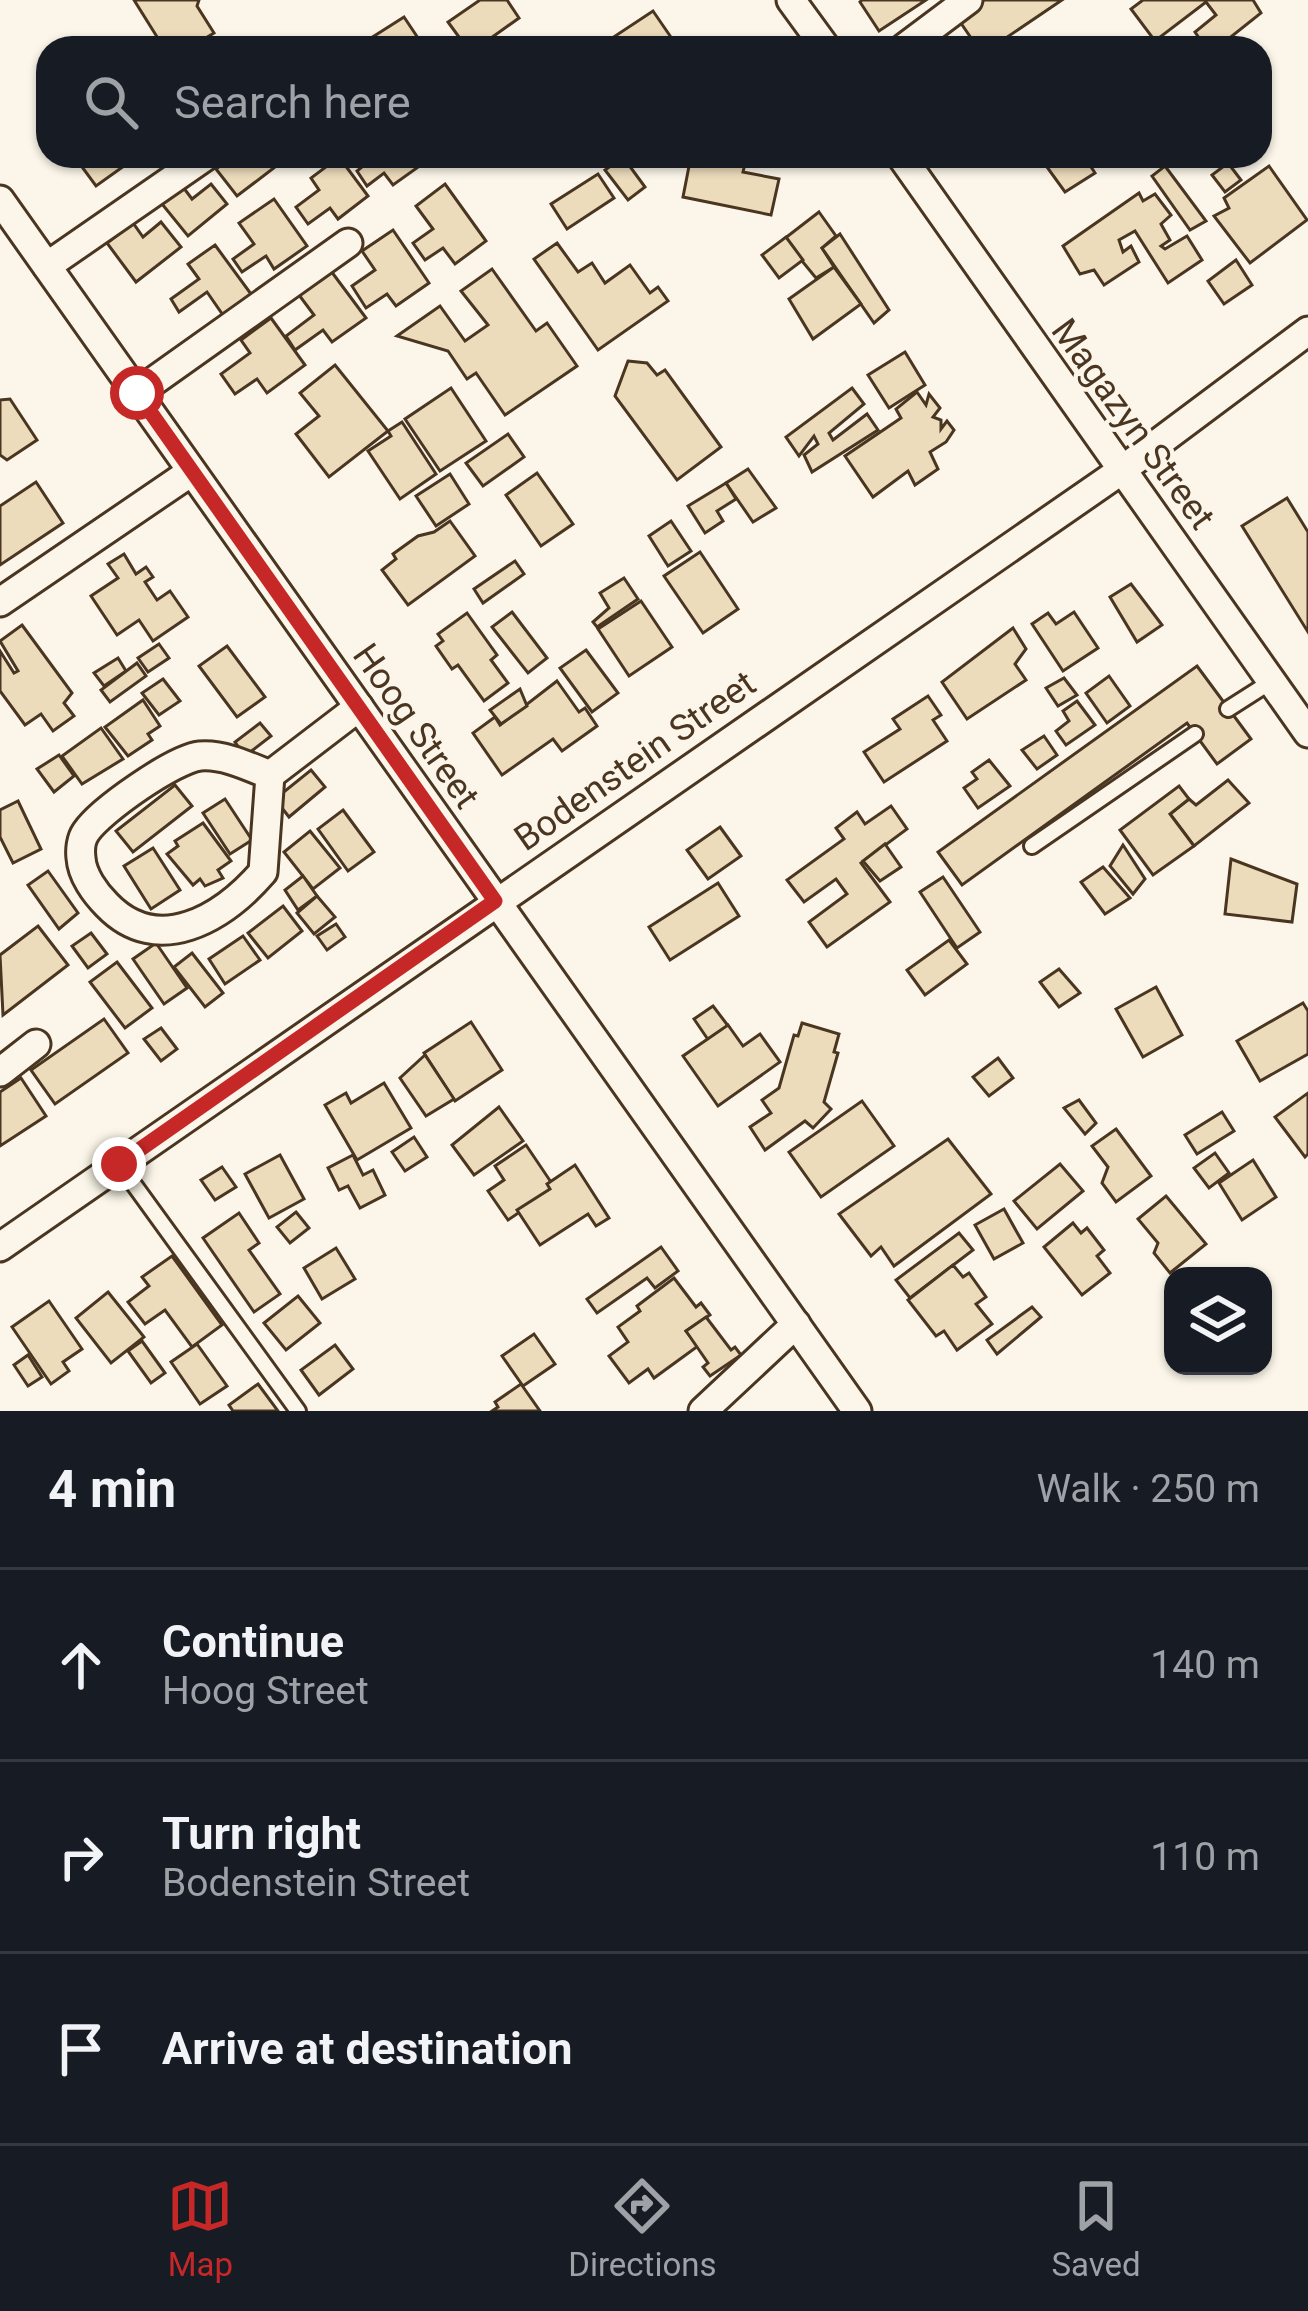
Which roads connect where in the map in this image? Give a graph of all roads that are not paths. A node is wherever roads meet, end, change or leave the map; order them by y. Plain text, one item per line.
1 (791, 0) edge
2 (968, 0) edge
3 (817, 36) edge
4 (920, 36) edge
5 (189, 168) edge
6 (909, 168) edge
7 (0, 200) edge
8 (348, 243) dead end
9 (47, 266) junction
10 (1308, 331) edge
11 (137, 393) junction
12 (1122, 470) junction
13 (191, 472) junction
14 (0, 602) edge
15 (1272, 681) junction
16 (358, 707) junction
17 (1228, 709) dead end
18 (1195, 734) dead end
19 (1308, 734) edge
20 (270, 775) junction
21 (1032, 846) dead end
22 (495, 901) junction
23 (36, 1045) dead end
24 (0, 1072) edge
25 (119, 1164) junction
26 (0, 1247) edge
27 (796, 1324) junction
28 (298, 1411) edge
29 (703, 1411) edge
30 (856, 1411) edge

1 - 3 street
2 - 4 street
5 - 9 street
6 - 12 street, Magazyn Street
7 - 9 street, Hoog Street
8 - 11 street
9 - 11 street, Hoog Street
10 - 12 street, Bodenstein Street
11 - 13 street, Hoog Street
12 - 15 street, Magazyn Street
12 - 22 street, Bodenstein Street
13 - 14 street
13 - 16 street, Hoog Street
15 - 17 lane
15 - 19 street, Magazyn Street
16 - 20 street
16 - 22 street, Hoog Street
18 - 21 lane
20 - 20 street
22 - 25 street, Bodenstein Street
22 - 27 street, Hoog Street
23 - 24 street
25 - 26 street, Bodenstein Street
25 - 28 lane
27 - 29 street
27 - 30 street, Hoog Street

